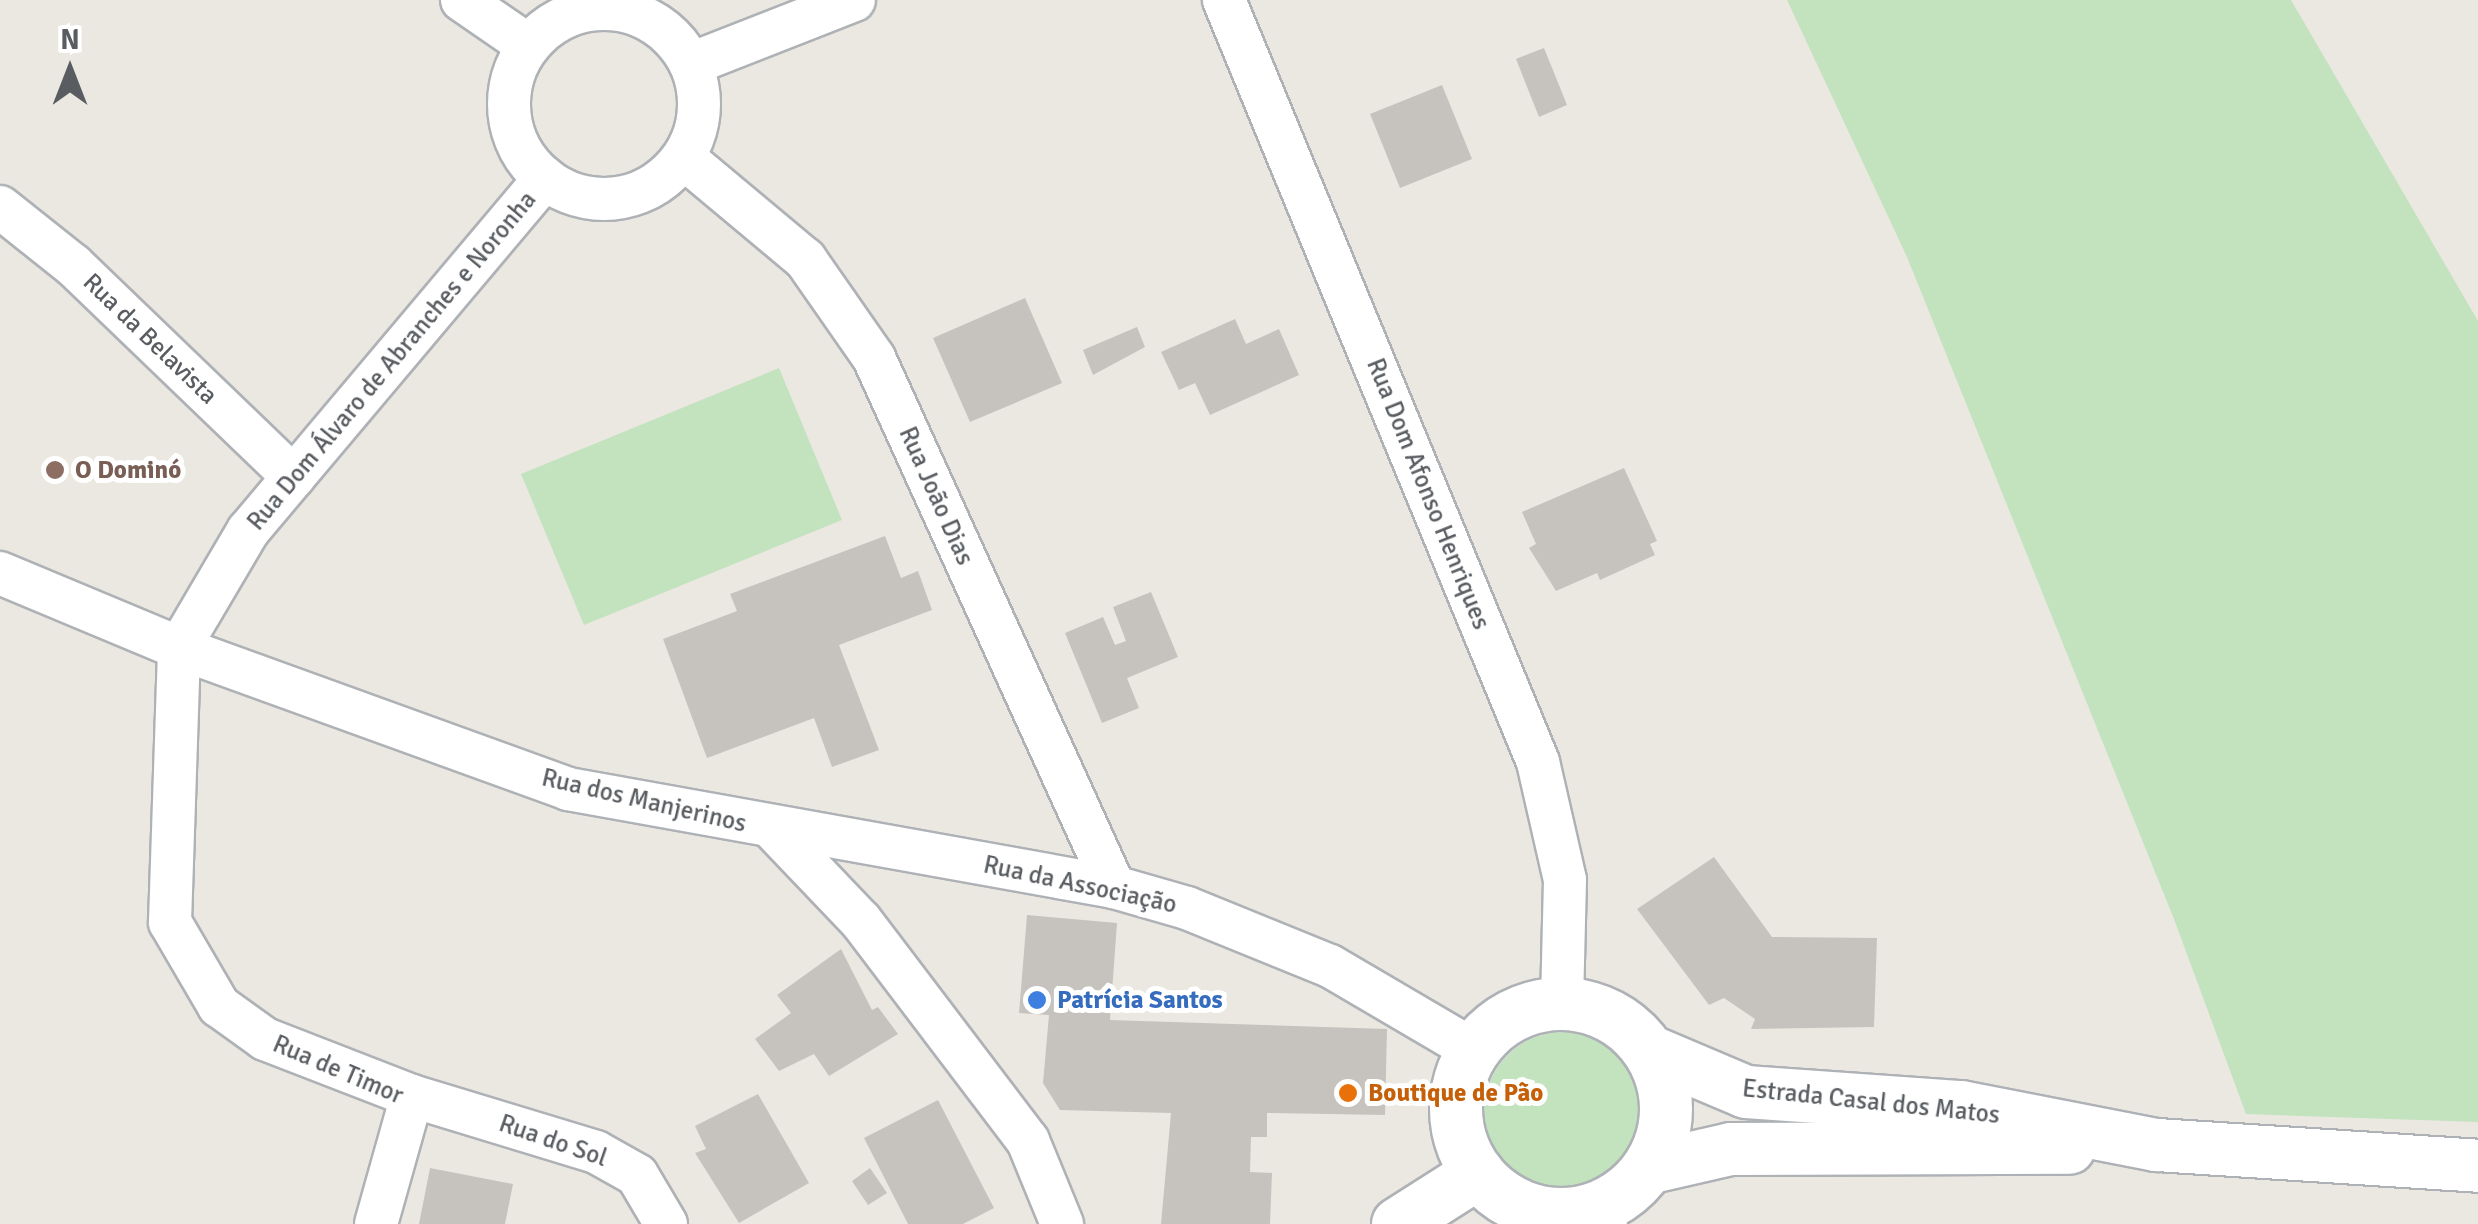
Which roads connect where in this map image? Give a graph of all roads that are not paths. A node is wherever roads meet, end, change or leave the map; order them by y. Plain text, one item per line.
1 (462, 0) edge
2 (854, 0) edge
3 (1224, 0) edge
4 (634, 7) edge
5 (528, 46) junction
6 (691, 64) junction
7 (684, 158) junction
8 (545, 178) junction
9 (0, 208) edge
10 (293, 477) junction
11 (0, 573) edge
12 (178, 648) junction
13 (775, 831) junction
14 (1114, 887) junction
15 (1562, 1004) junction
16 (1473, 1050) junction
17 (1649, 1051) junction
18 (412, 1096) junction
19 (2158, 1145) junction
20 (2478, 1166) edge
21 (1648, 1168) junction
22 (1478, 1173) junction
23 (1603, 1216) edge
24 (376, 1224) edge
25 (666, 1224) edge
26 (1062, 1224) edge
27 (1398, 1224) edge

1 - 5 street
2 - 6 street
3 - 15 street, Rua Dom Afonso Henriques
4 - 5 street
4 - 6 street
5 - 8 street
6 - 7 street
7 - 8 street
7 - 14 street, Rua João Dias
8 - 10 street, Rua Dom Álvaro de Abranches e Noronha
9 - 10 street, Rua da Belavista
10 - 12 street, Rua Dom Álvaro de Abranches e Noronha
11 - 12 street, Rua dos Manjerinos
12 - 13 street, Rua dos Manjerinos
12 - 18 street, Rua de Timor
13 - 14 street, Rua da Associação
13 - 26 street, Rua dos Manjerinos
14 - 16 street, Rua da Associação
15 - 16 street
15 - 17 street
16 - 22 street
17 - 19 street, Estrada Casal dos Matos
17 - 21 street
18 - 24 street, Rua de Timor
18 - 25 street, Rua do Sol
19 - 20 street, Estrada Casal dos Matos
19 - 21 street, Estrada Casal dos Matos
21 - 23 street
22 - 23 street
22 - 27 street

